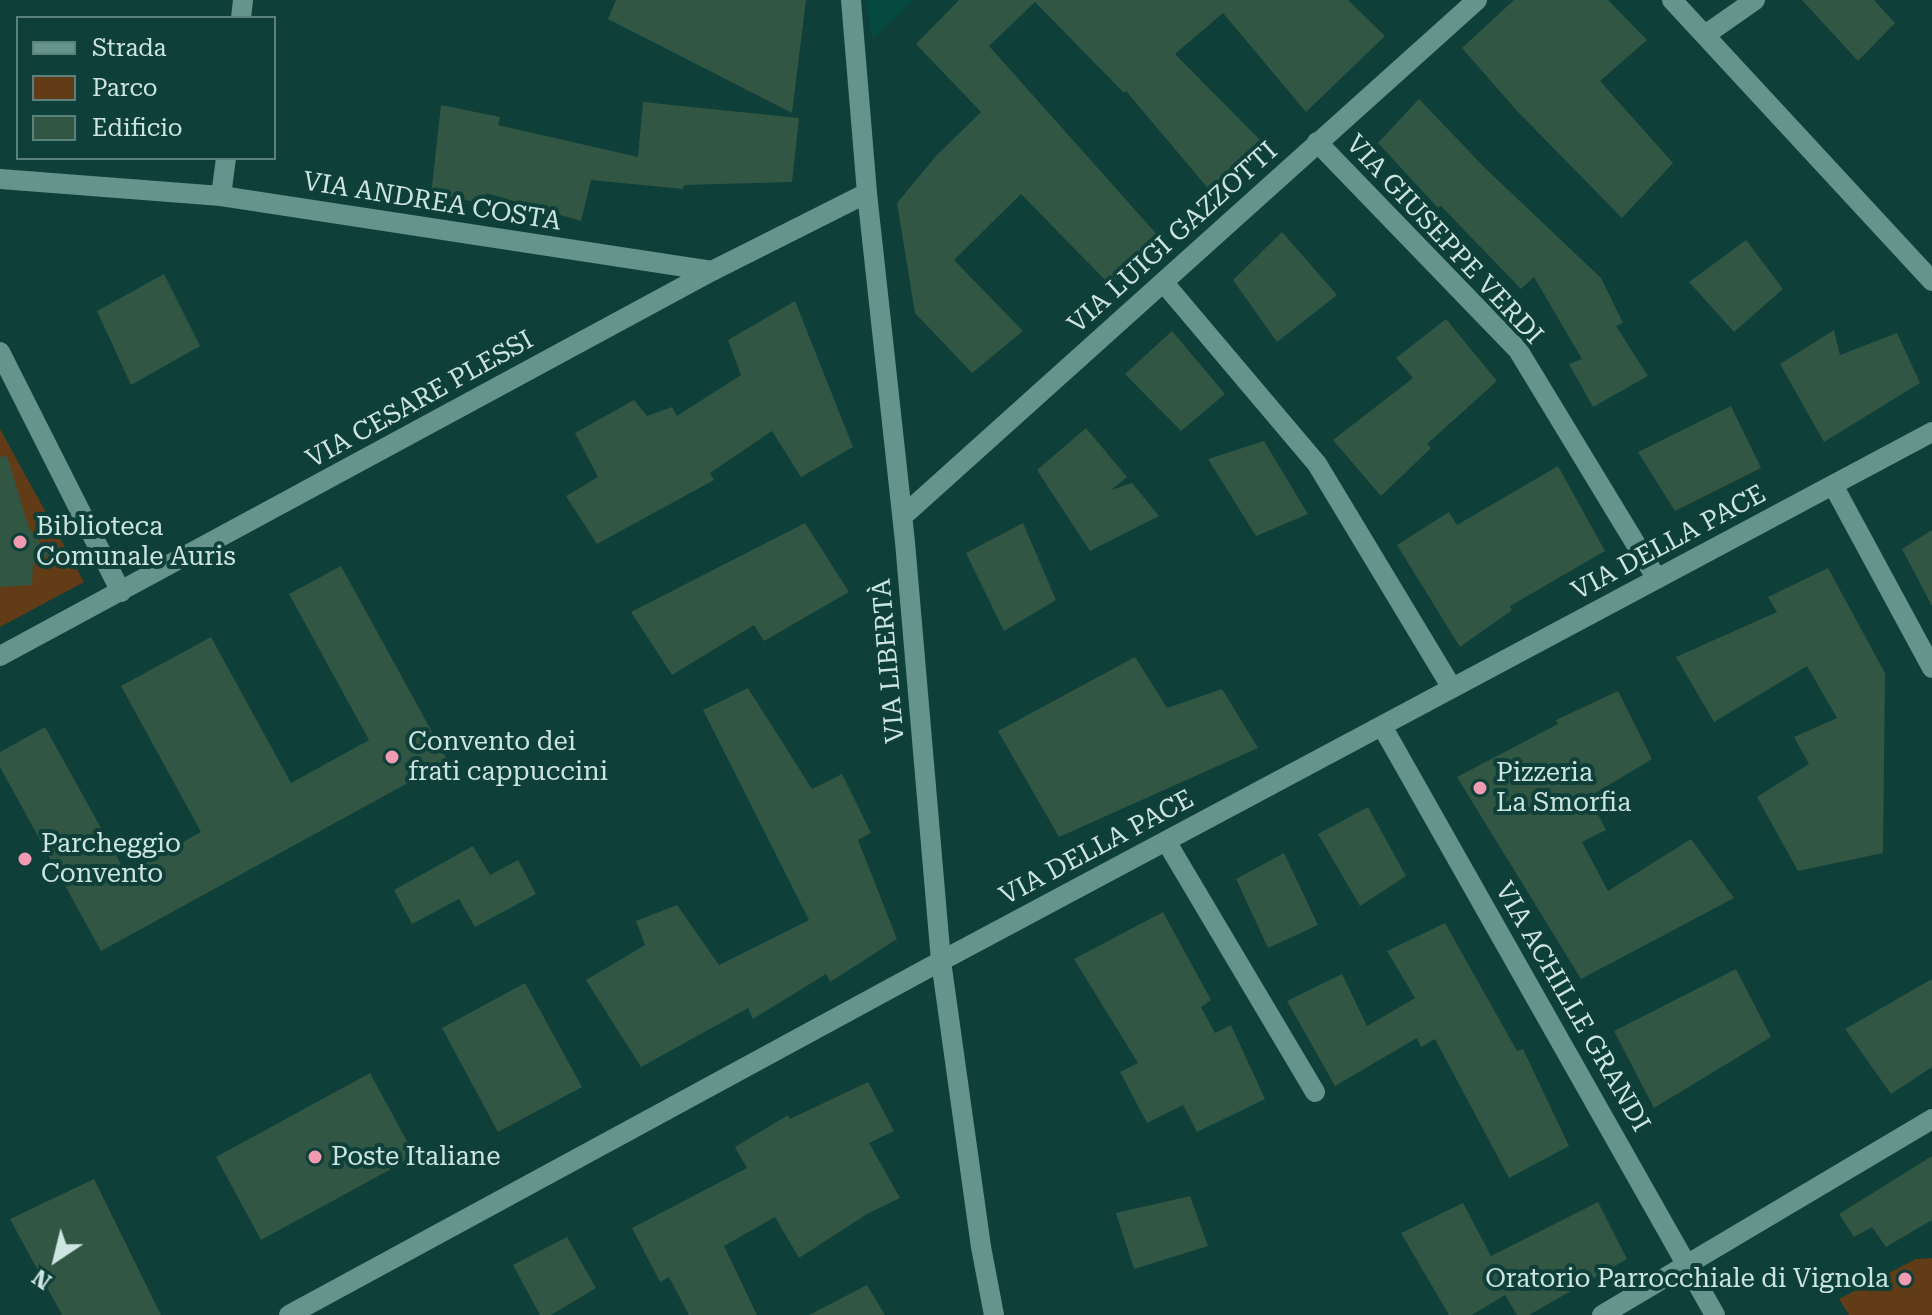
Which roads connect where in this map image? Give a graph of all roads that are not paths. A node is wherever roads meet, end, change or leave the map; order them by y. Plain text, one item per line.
1 (851, 0) edge
2 (1477, 0) edge
3 (1672, 0) edge
4 (1755, 0) edge
5 (1705, 35) junction
6 (1317, 142) junction
7 (226, 160) edge
8 (0, 179) edge
9 (867, 193) junction
10 (221, 196) junction
11 (712, 271) junction
12 (1932, 281) edge
13 (1164, 283) junction
14 (0, 352) edge
15 (1932, 432) edge
16 (1833, 485) junction
17 (903, 516) junction
18 (1657, 579) junction
19 (121, 592) junction
20 (0, 656) edge
21 (1932, 668) edge
22 (1452, 688) junction
23 (1382, 726) junction
24 (1166, 841) junction
25 (941, 961) junction
26 (1315, 1092) dead end
27 (1932, 1119) edge
28 (1688, 1265) junction
29 (289, 1315) edge
30 (994, 1315) edge
31 (1602, 1315) edge
32 (1715, 1315) edge

1 - 9 street, VIA LIBERTÀ
2 - 6 street, VIA LUIGI GAZZOTTI
3 - 5 street
4 - 5 street
5 - 12 street
6 - 13 street, VIA LUIGI GAZZOTTI
6 - 18 street, VIA GIUSEPPE VERDI
7 - 10 street
8 - 10 street, VIA ANDREA COSTA
9 - 11 street, VIA CESARE PLESSI
9 - 17 street, VIA LIBERTÀ
10 - 11 street, VIA ANDREA COSTA
11 - 19 street, VIA CESARE PLESSI
13 - 17 street, VIA LUIGI GAZZOTTI
13 - 22 street
14 - 19 street
15 - 16 street, VIA DELLA PACE
16 - 18 street, VIA DELLA PACE
16 - 21 street
17 - 25 street, VIA LIBERTÀ
18 - 22 street, VIA DELLA PACE
19 - 20 street, VIA CESARE PLESSI
22 - 23 street, VIA DELLA PACE
23 - 24 street, VIA DELLA PACE
23 - 28 street, VIA ACHILLE GRANDI
24 - 25 street, VIA DELLA PACE
24 - 26 street
25 - 29 street, VIA DELLA PACE
25 - 30 street, VIA LIBERTÀ
27 - 28 street
28 - 31 street
28 - 32 street, VIA ACHILLE GRANDI

